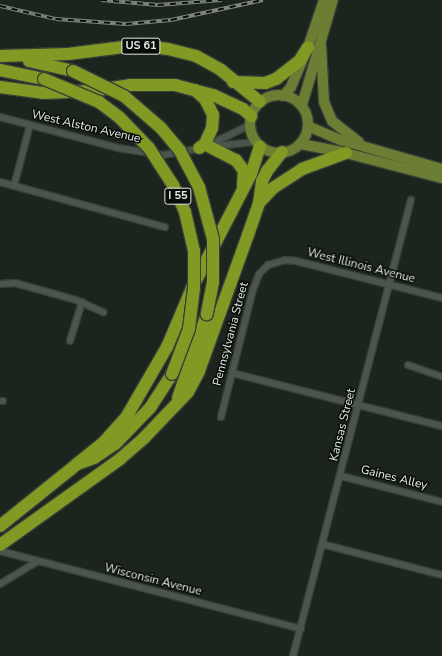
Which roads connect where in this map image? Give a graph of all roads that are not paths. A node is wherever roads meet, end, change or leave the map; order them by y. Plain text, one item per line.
1 (324, 0) edge
2 (333, 0) edge
3 (321, 45) junction
4 (308, 47) junction
5 (3, 57) edge
6 (0, 70) edge
7 (233, 82) junction
8 (0, 87) edge
9 (194, 89) junction
10 (283, 96) junction
11 (260, 102) junction
12 (302, 106) junction
13 (0, 117) edge
14 (250, 121) junction
15 (30, 125) junction
16 (310, 127) junction
17 (257, 144) junction
18 (301, 144) junction
19 (207, 146) junction
20 (367, 147) junction
21 (282, 152) junction
22 (346, 153) junction
23 (442, 169) edge
24 (442, 178) edge
25 (0, 182) edge
26 (14, 186) junction
27 (243, 190) junction
28 (411, 200) dead end
29 (259, 203) junction
30 (165, 227) dead end
31 (274, 262) joint
32 (0, 284) edge
33 (388, 284) junction
34 (442, 298) edge
35 (82, 302) junction
36 (103, 312) dead end
37 (70, 341) dead end
38 (408, 365) dead end
39 (232, 373) junction
40 (442, 377) edge
41 (175, 405) junction
42 (359, 405) junction
43 (221, 417) dead end
44 (442, 426) edge
45 (77, 464) junction
46 (341, 476) junction
47 (442, 502) edge
48 (0, 526) edge
49 (322, 544) junction
50 (1, 549) edge
51 (38, 561) junction
52 (442, 575) edge
53 (0, 584) edge
54 (301, 629) junction
55 (293, 656) edge

1 - 4 main road
2 - 3 main road
3 - 12 main road
3 - 20 main road
4 - 7 highway
4 - 10 main road
5 - 7 highway, US 61
5 - 41 highway, I 55, bridge
6 - 45 highway, I 55, bridge
7 - 11 highway, US 61
8 - 9 highway
9 - 14 highway
9 - 19 highway
10 - 11 main road
10 - 12 main road
11 - 14 main road
12 - 16 main road
13 - 15 street, West Alston Avenue
14 - 17 main road
14 - 19 street, West Alston Avenue
15 - 19 street, West Alston Avenue
15 - 26 street
16 - 18 main road
16 - 20 main road
17 - 19 street, West Alston Avenue
17 - 21 main road
17 - 27 highway
18 - 21 main road
18 - 22 main road
19 - 27 highway
20 - 23 main road
21 - 29 highway
22 - 24 main road
22 - 29 highway
25 - 26 street
26 - 30 street
27 - 45 highway
28 - 33 street, Kansas Street
29 - 41 highway
31 - 33 street, West Illinois Avenue
31 - 39 street, Pennsylvania Street
32 - 35 street
33 - 34 street, West Illinois Avenue
33 - 42 street, Kansas Street
35 - 36 street
35 - 37 street
38 - 40 street
39 - 42 street
39 - 43 street, Pennsylvania Street
41 - 50 highway, I 55
42 - 44 street
42 - 46 street, Kansas Street
45 - 48 highway, I 55
46 - 47 street, Gaines Alley
46 - 49 street, Kansas Street
49 - 52 street
49 - 54 street, Kansas Street
50 - 51 street, Wisconsin Avenue
51 - 53 street
51 - 54 street, Wisconsin Avenue
54 - 55 street, Kansas Street

